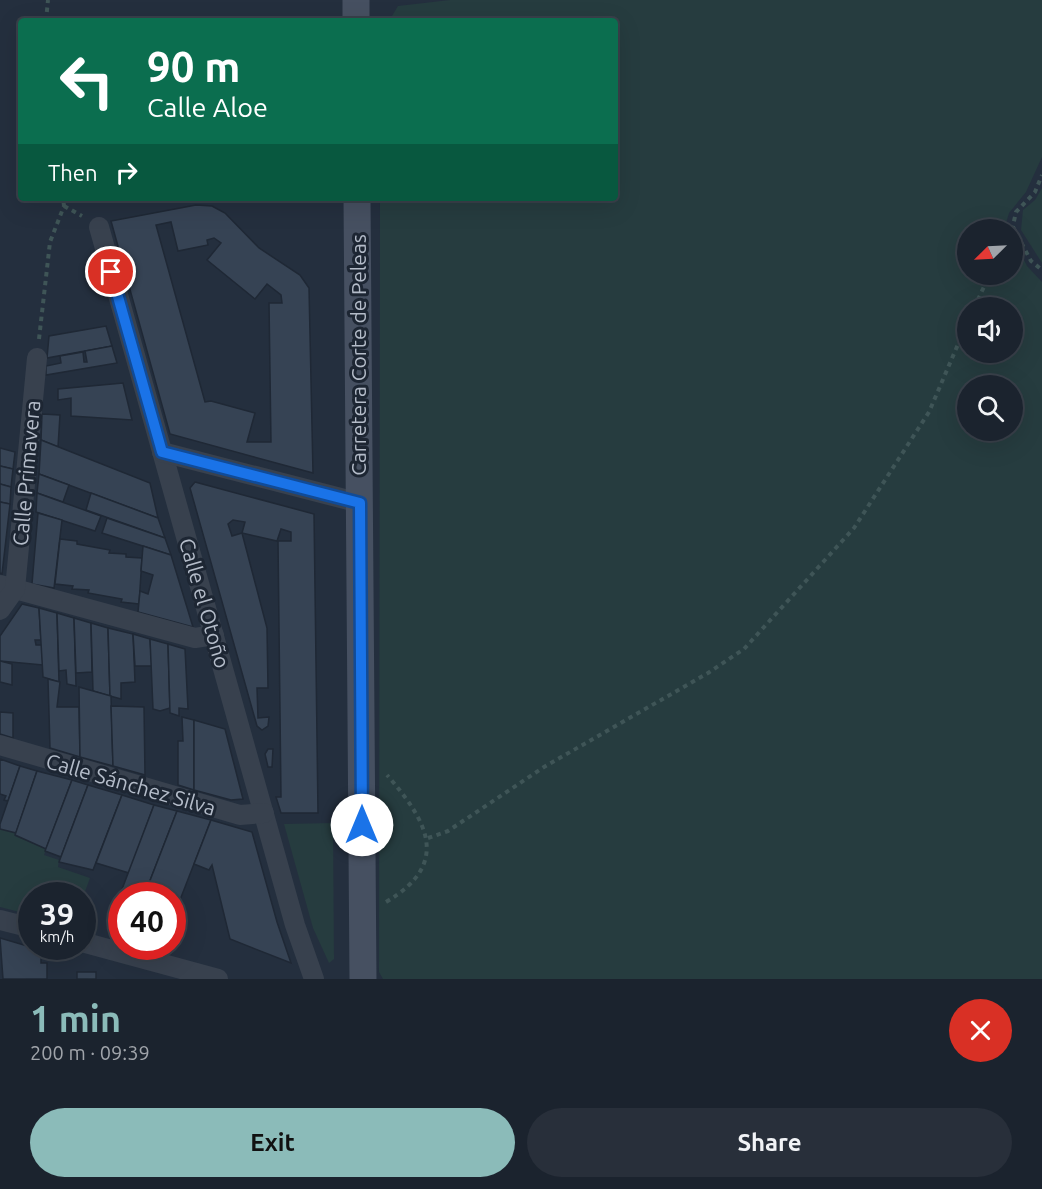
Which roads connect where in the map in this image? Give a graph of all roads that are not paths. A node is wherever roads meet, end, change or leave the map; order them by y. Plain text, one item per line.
1 (356, 0) edge
2 (356, 18) edge
3 (357, 201) edge
4 (99, 227) dead end
5 (37, 358) road end
6 (162, 452) junction
7 (360, 503) junction
8 (7, 587) edge
9 (0, 610) edge
10 (214, 635) junction
11 (0, 745) edge
12 (264, 813) junction
13 (0, 920) edge
14 (18, 924) edge
15 (96, 947) edge
16 (178, 974) edge
17 (218, 979) edge
18 (314, 979) edge
19 (363, 979) edge

1 - 2 street
3 - 7 street, Carretera Corte de Peleas
4 - 6 street, Calle el Otoño
5 - 8 street, Calle Primavera
6 - 7 street
6 - 10 street, Calle el Otoño
7 - 19 street, Carretera Corte de Peleas
8 - 9 street
8 - 10 street
10 - 12 street, Calle el Otoño
11 - 12 street, Calle Sánchez Silva
12 - 18 street, Calle el Otoño
13 - 14 street
15 - 16 street
16 - 17 street

